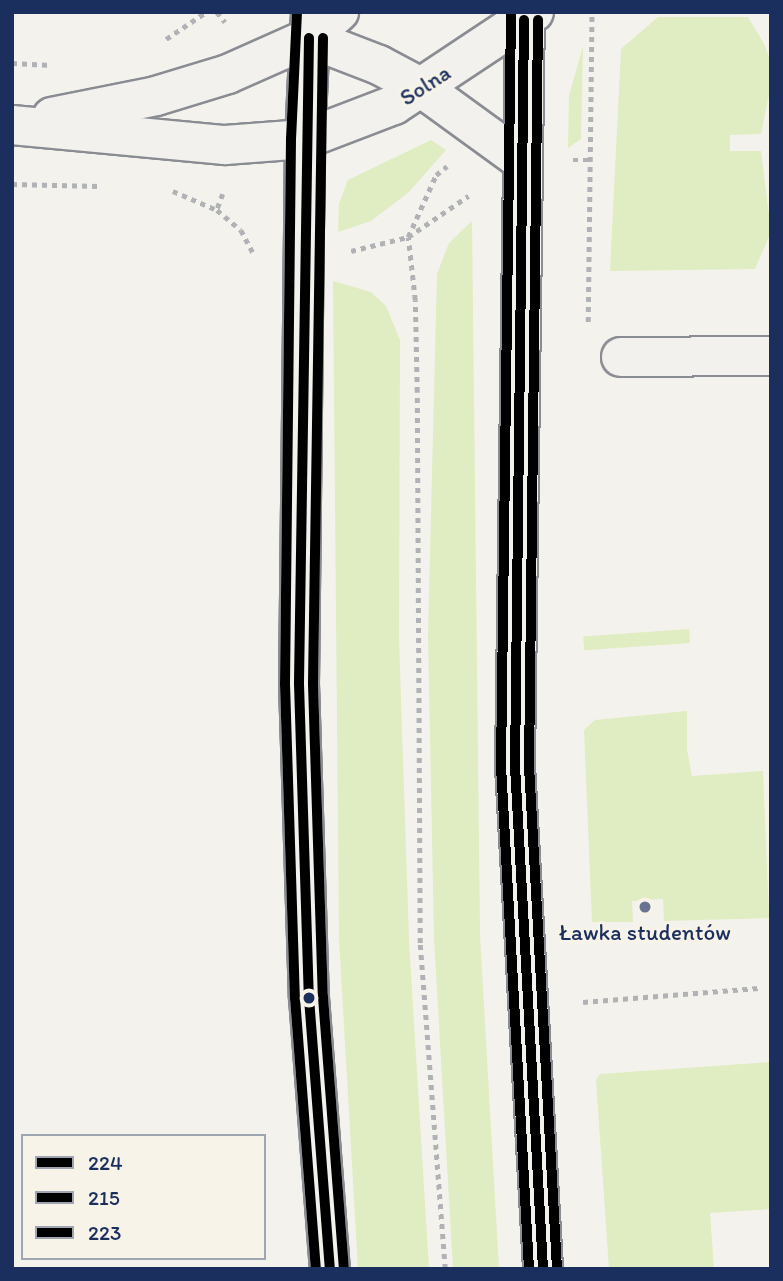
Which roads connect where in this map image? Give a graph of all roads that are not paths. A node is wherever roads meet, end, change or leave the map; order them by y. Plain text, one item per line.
1 (339, 12) edge
2 (528, 15) edge
3 (310, 25) edge
4 (422, 88) junction
5 (12, 125) edge
6 (306, 139) junction
7 (521, 160) junction
8 (771, 356) edge
9 (621, 357) dead end
10 (330, 1269) edge
11 (543, 1269) edge

1 - 3 street
2 - 4 street, Solna
2 - 7 street
3 - 4 street
3 - 5 street
3 - 6 street
4 - 6 street, Solna
4 - 7 street
5 - 6 street, Solna
6 - 10 street
7 - 11 street
8 - 9 street

